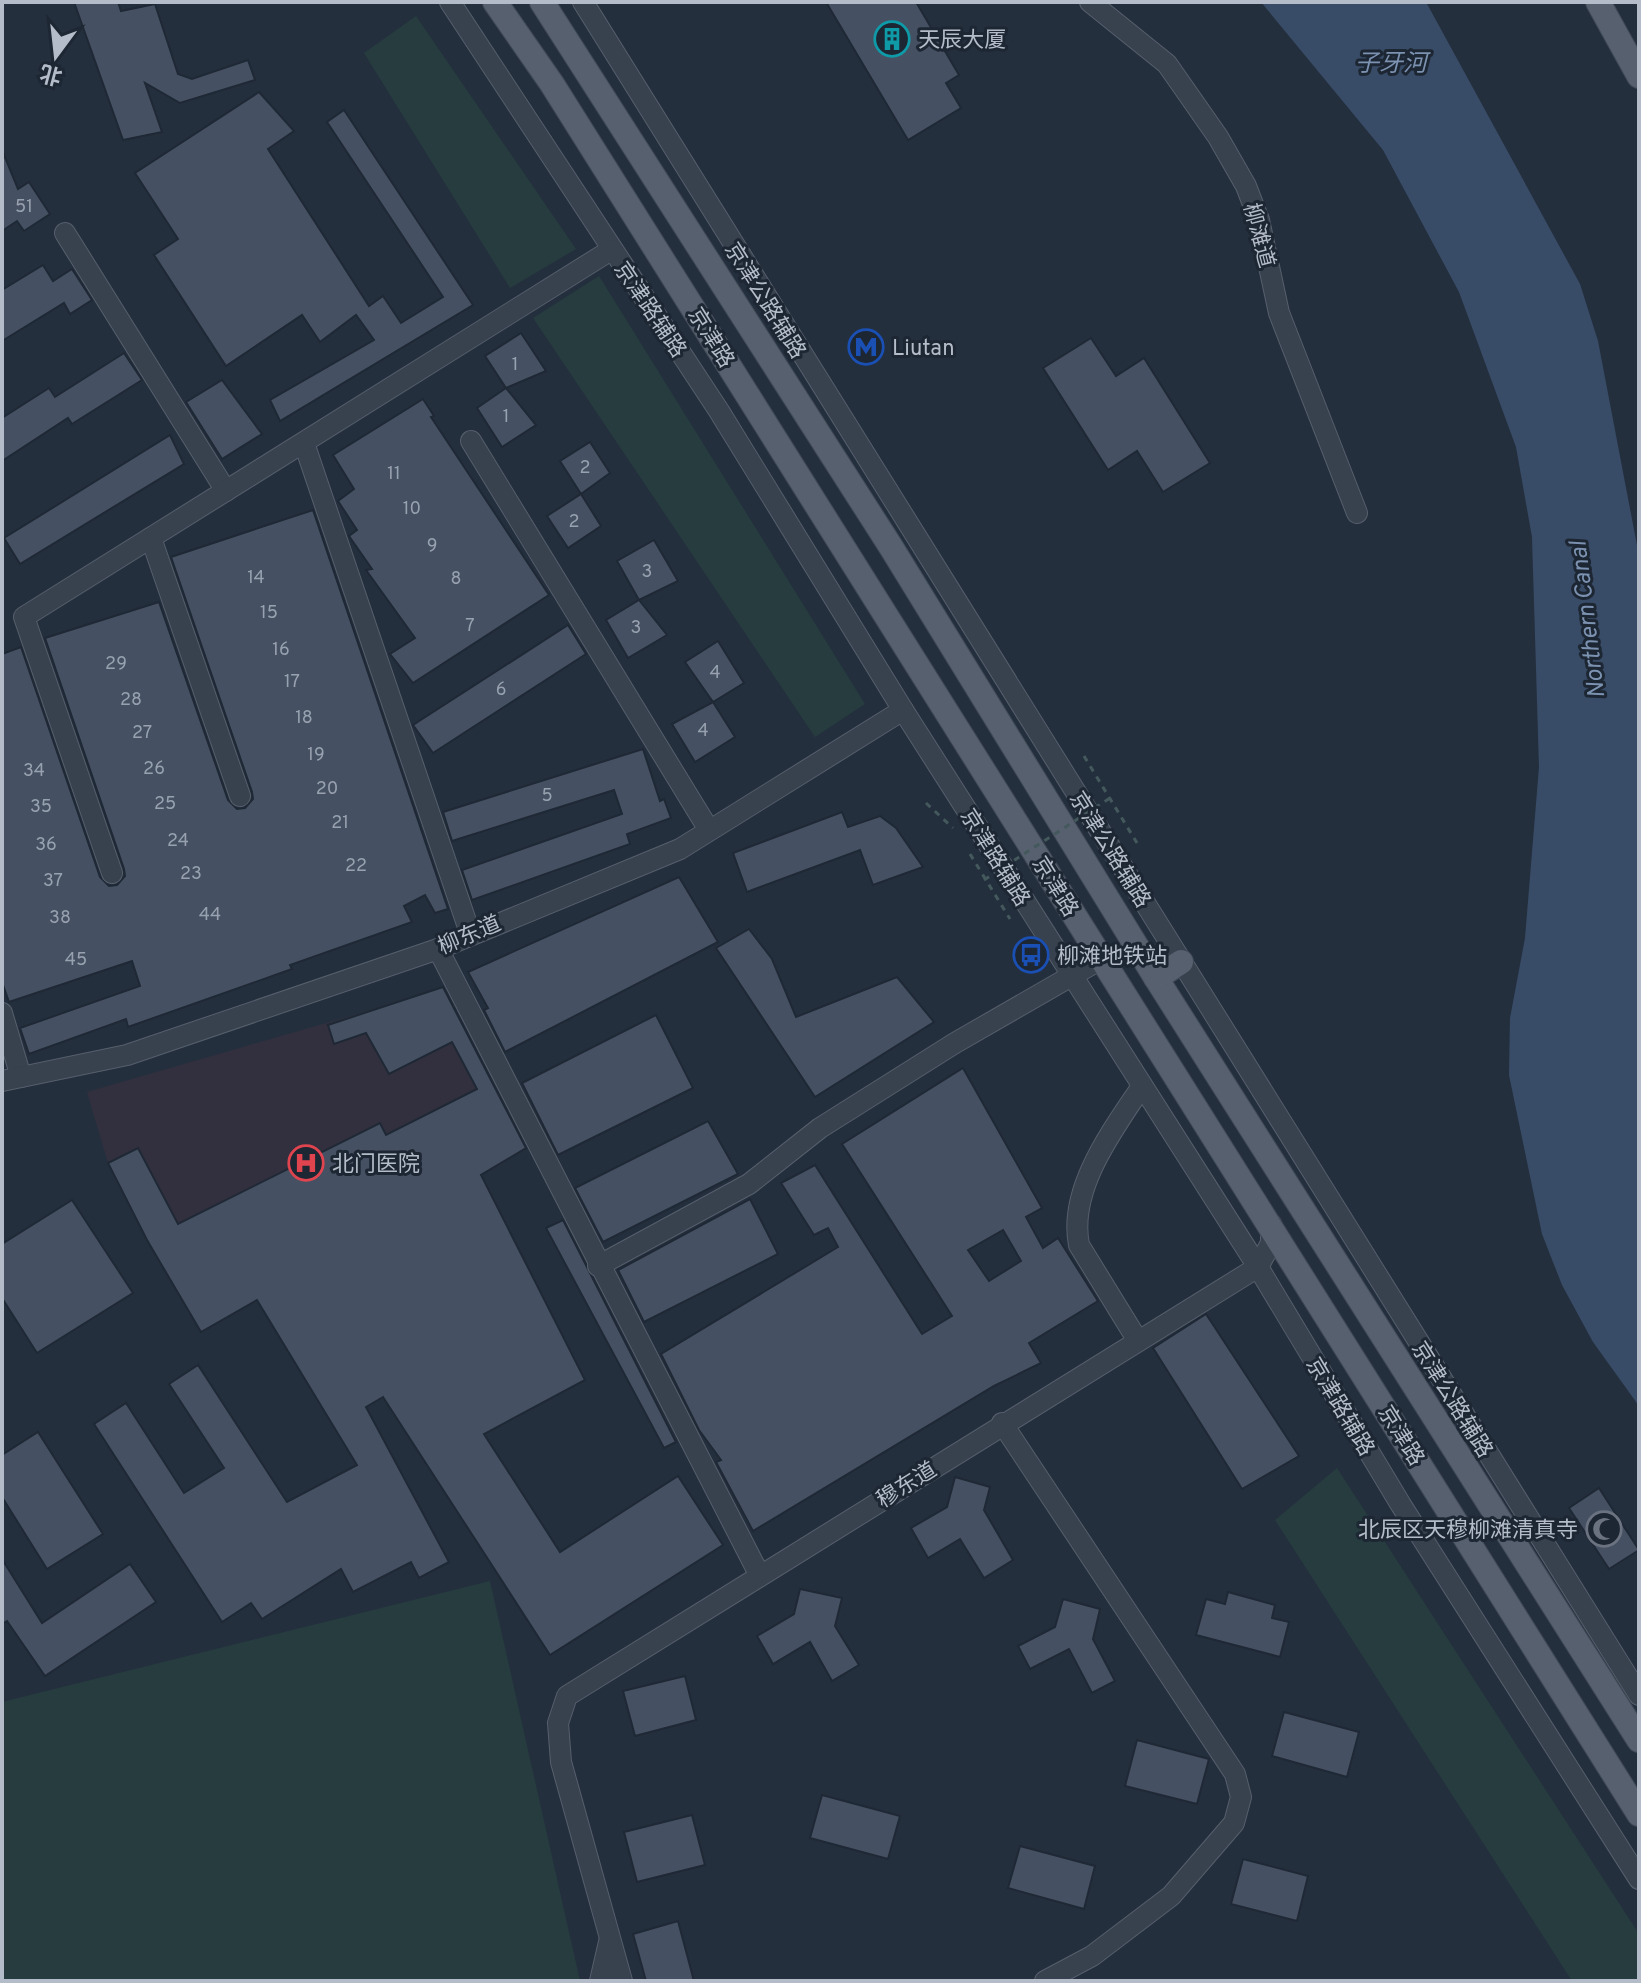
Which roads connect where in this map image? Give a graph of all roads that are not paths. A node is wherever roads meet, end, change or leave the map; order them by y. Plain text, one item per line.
1 (450, 2) edge
2 (495, 2) edge
3 (542, 2) edge
4 (583, 2) edge
5 (1090, 2) edge
6 (1598, 2) edge
7 (1639, 76) edge
8 (65, 233) dead end
9 (611, 250) junction
10 (471, 441) dead end
11 (304, 443) junction
12 (226, 491) junction
13 (1357, 513) dead end
14 (151, 538) junction
15 (903, 710) junction
16 (240, 796) dead end
17 (709, 830) junction
18 (112, 873) dead end
19 (470, 933) junction
20 (438, 949) junction
21 (1181, 962) junction
22 (1087, 967) junction
23 (1156, 978) junction
24 (2, 1013) edge
25 (12, 1079) edge
26 (1142, 1086) junction
27 (1271, 1224) junction
28 (598, 1266) junction
29 (1258, 1267) junction
30 (1313, 1290) junction
31 (1138, 1341) junction
32 (1002, 1423) junction
33 (760, 1576) junction
34 (1639, 1695) edge
35 (1639, 1740) edge
36 (1639, 1814) edge
37 (1639, 1879) edge
38 (610, 1938) junction
39 (600, 1981) edge
40 (622, 1981) edge
41 (1045, 1981) edge

1 - 9 street, 京津路辅路
2 - 22 main road, 京津路
3 - 23 main road, 京津路
4 - 21 street, 京津公路辅路
5 - 13 street, 柳滩道
6 - 7 main road
8 - 12 street
9 - 11 street
9 - 15 street, 京津路辅路
10 - 17 street
11 - 12 street
11 - 19 street
12 - 14 street
14 - 16 street
14 - 18 street
15 - 17 street, 柳东道
15 - 22 street, 京津路辅路
17 - 19 street, 柳东道
19 - 20 street, 柳东道
20 - 25 street, 柳东道
20 - 28 street
21 - 23 main road
21 - 34 street, 京津公路辅路
22 - 26 street, 京津路辅路
22 - 27 main road, 京津路
22 - 28 street
23 - 35 main road, 京津路
24 - 25 street
26 - 29 street, 京津路辅路
26 - 31 street
27 - 29 street
27 - 30 main road, 京津路
28 - 33 street
29 - 30 street
29 - 31 street, 穆东道
29 - 37 street, 京津路辅路
30 - 36 main road, 京津路
31 - 32 street, 穆东道
32 - 33 street, 穆东道
32 - 41 street
33 - 38 street, 穆东道
38 - 39 street
38 - 40 street

